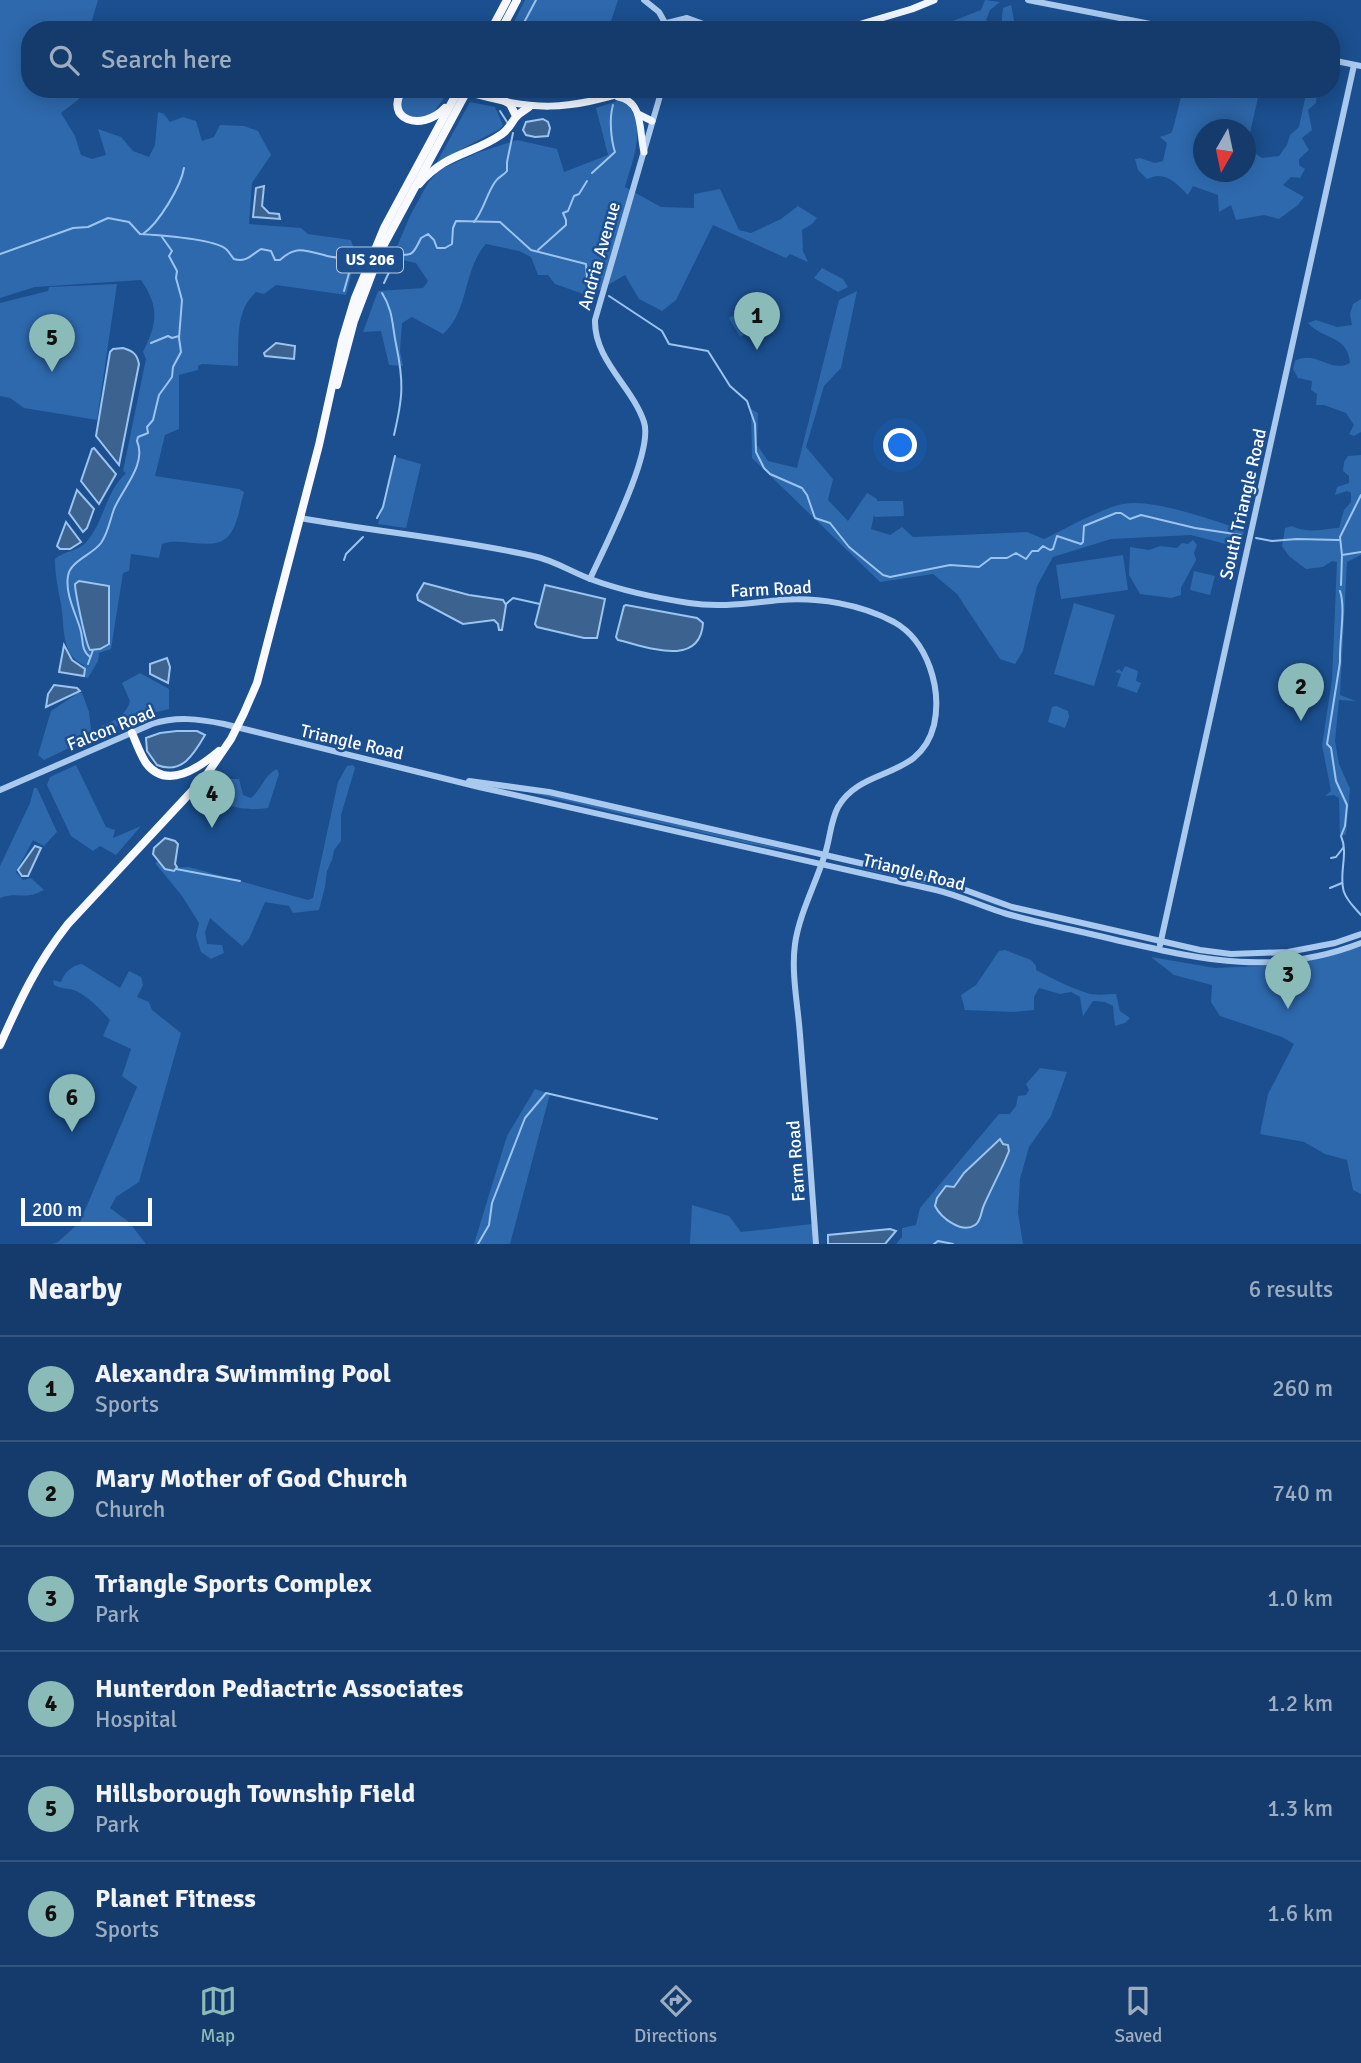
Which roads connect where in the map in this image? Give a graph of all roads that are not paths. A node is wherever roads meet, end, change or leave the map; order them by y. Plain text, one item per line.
1 (507, 0) edge
2 (517, 0) edge
3 (644, 0) edge
4 (934, 0) edge
5 (1028, 0) edge
6 (496, 21) edge
7 (506, 21) edge
8 (665, 21) edge
9 (871, 21) edge
10 (1135, 21) edge
11 (1357, 65) edge
12 (398, 98) edge
13 (454, 98) edge
14 (456, 98) edge
15 (457, 98) edge
16 (487, 98) edge
17 (500, 98) edge
18 (607, 98) edge
19 (625, 98) edge
20 (659, 98) edge
21 (510, 104) junction
22 (529, 107) junction
23 (638, 114) junction
24 (516, 116) junction
25 (652, 121) junction
26 (644, 152) junction
27 (410, 194) junction
28 (319, 445) junction
29 (300, 518) junction
30 (590, 579) junction
31 (238, 727) junction
32 (132, 733) junction
33 (227, 745) junction
34 (460, 781) junction
35 (0, 789) edge
36 (825, 855) junction
37 (822, 863) junction
38 (1361, 934) edge
39 (1160, 941) junction
40 (1361, 943) edge
41 (1158, 950) junction
42 (0, 1045) edge
43 (816, 1244) edge

1 - 6 highway
2 - 7 highway
3 - 8 street
4 - 9 main road
5 - 10 street
11 - 39 street, South Triangle Road
12 - 13 highway
14 - 28 highway, US 206
15 - 27 highway, US 206
16 - 21 main road
17 - 21 highway
18 - 22 main road
19 - 23 main road
20 - 25 street, Andria Avenue
21 - 22 main road
21 - 24 highway
22 - 24 highway
23 - 25 main road
23 - 26 main road
24 - 27 highway
25 - 26 street, Andria Avenue
26 - 30 street, Andria Avenue
27 - 28 highway, US 206
28 - 29 highway, US 206
29 - 30 street, Farm Road
29 - 31 highway, US 206
30 - 36 street, Farm Road
31 - 32 street, Falcon Road
31 - 33 highway, US 206
31 - 34 street, Triangle Road
32 - 33 highway
32 - 35 street, Falcon Road
33 - 42 highway, US 206
34 - 36 street, Triangle Road
34 - 37 street, Triangle Road
36 - 37 street, Farm Road
36 - 39 street, Triangle Road
37 - 41 street, Triangle Road
37 - 43 street, Farm Road
38 - 39 street, Triangle Road
39 - 41 street, South Triangle Road
40 - 41 street, Triangle Road

